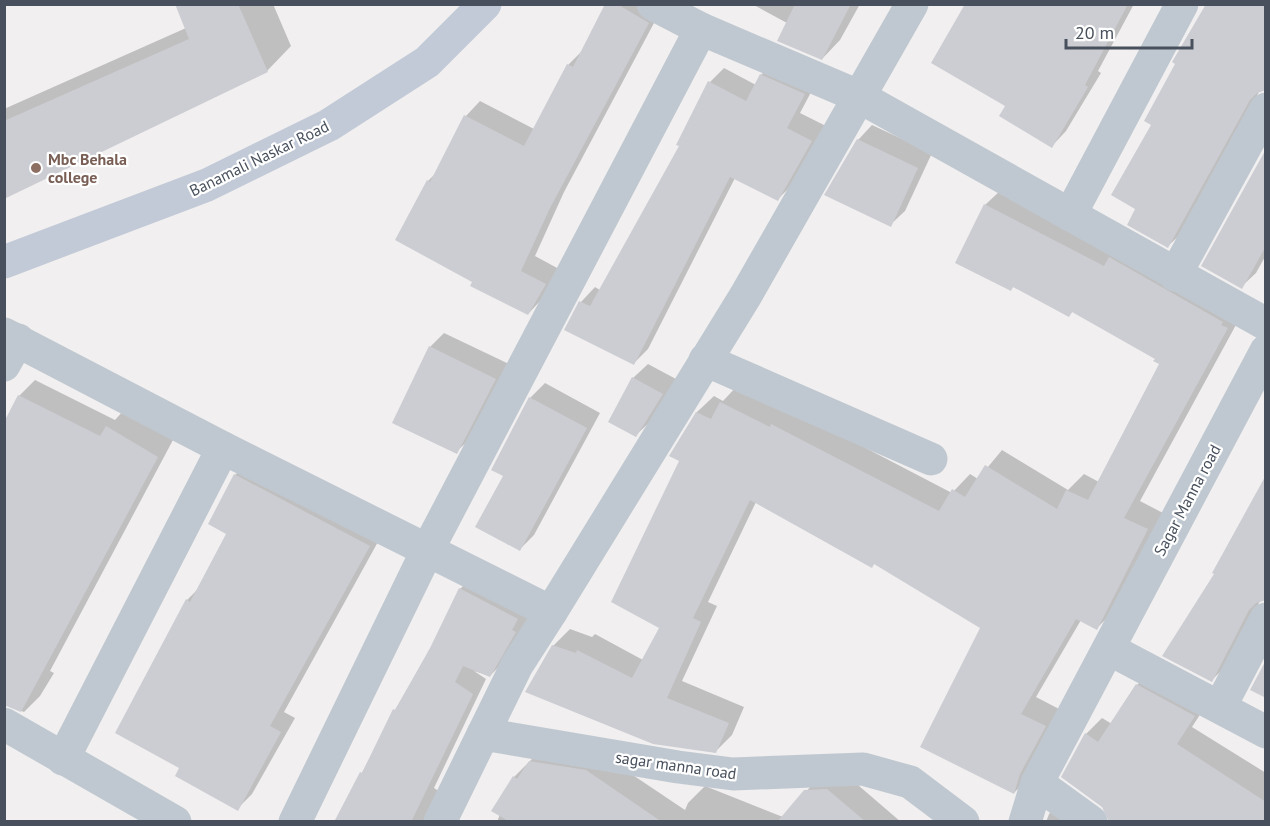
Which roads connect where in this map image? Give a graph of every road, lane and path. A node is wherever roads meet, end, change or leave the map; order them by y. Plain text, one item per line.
1 (485, 4) edge
2 (653, 4) edge
3 (912, 4) edge
4 (1182, 4) edge
5 (701, 29) junction
6 (858, 96) junction
7 (1266, 109) edge
8 (1070, 214) junction
9 (4, 262) edge
10 (1175, 275) junction
11 (1266, 324) edge
12 (9, 347) edge
13 (1266, 351) edge
14 (705, 360) junction
15 (222, 448) junction
16 (932, 459) dead end
17 (429, 549) junction
18 (551, 612) junction
19 (1266, 619) edge
20 (1109, 649) junction
21 (1220, 707) junction
22 (4, 724) edge
23 (1266, 732) edge
24 (483, 734) junction
25 (63, 759) junction
26 (1038, 783) junction
27 (175, 822) edge
28 (295, 822) edge
29 (440, 822) edge
30 (963, 822) edge
31 (1025, 822) edge
32 (1090, 822) edge

1 - 9 street, Banamali Naskar Road
2 - 5 street
3 - 6 street
4 - 8 street
5 - 6 street
5 - 17 street
6 - 8 street
6 - 14 street
7 - 10 street
8 - 10 street
10 - 11 street
12 - 15 street
13 - 20 street, Sagar Manna road
14 - 16 street
14 - 18 street
15 - 17 street
15 - 25 street
17 - 18 street
17 - 28 street
18 - 24 street
19 - 21 street
20 - 21 street
20 - 26 street, Sagar Manna road
21 - 23 street
22 - 25 street
24 - 29 street
24 - 30 street, sagar manna road
25 - 27 street
26 - 31 street, Sagar Manna road
26 - 32 street

